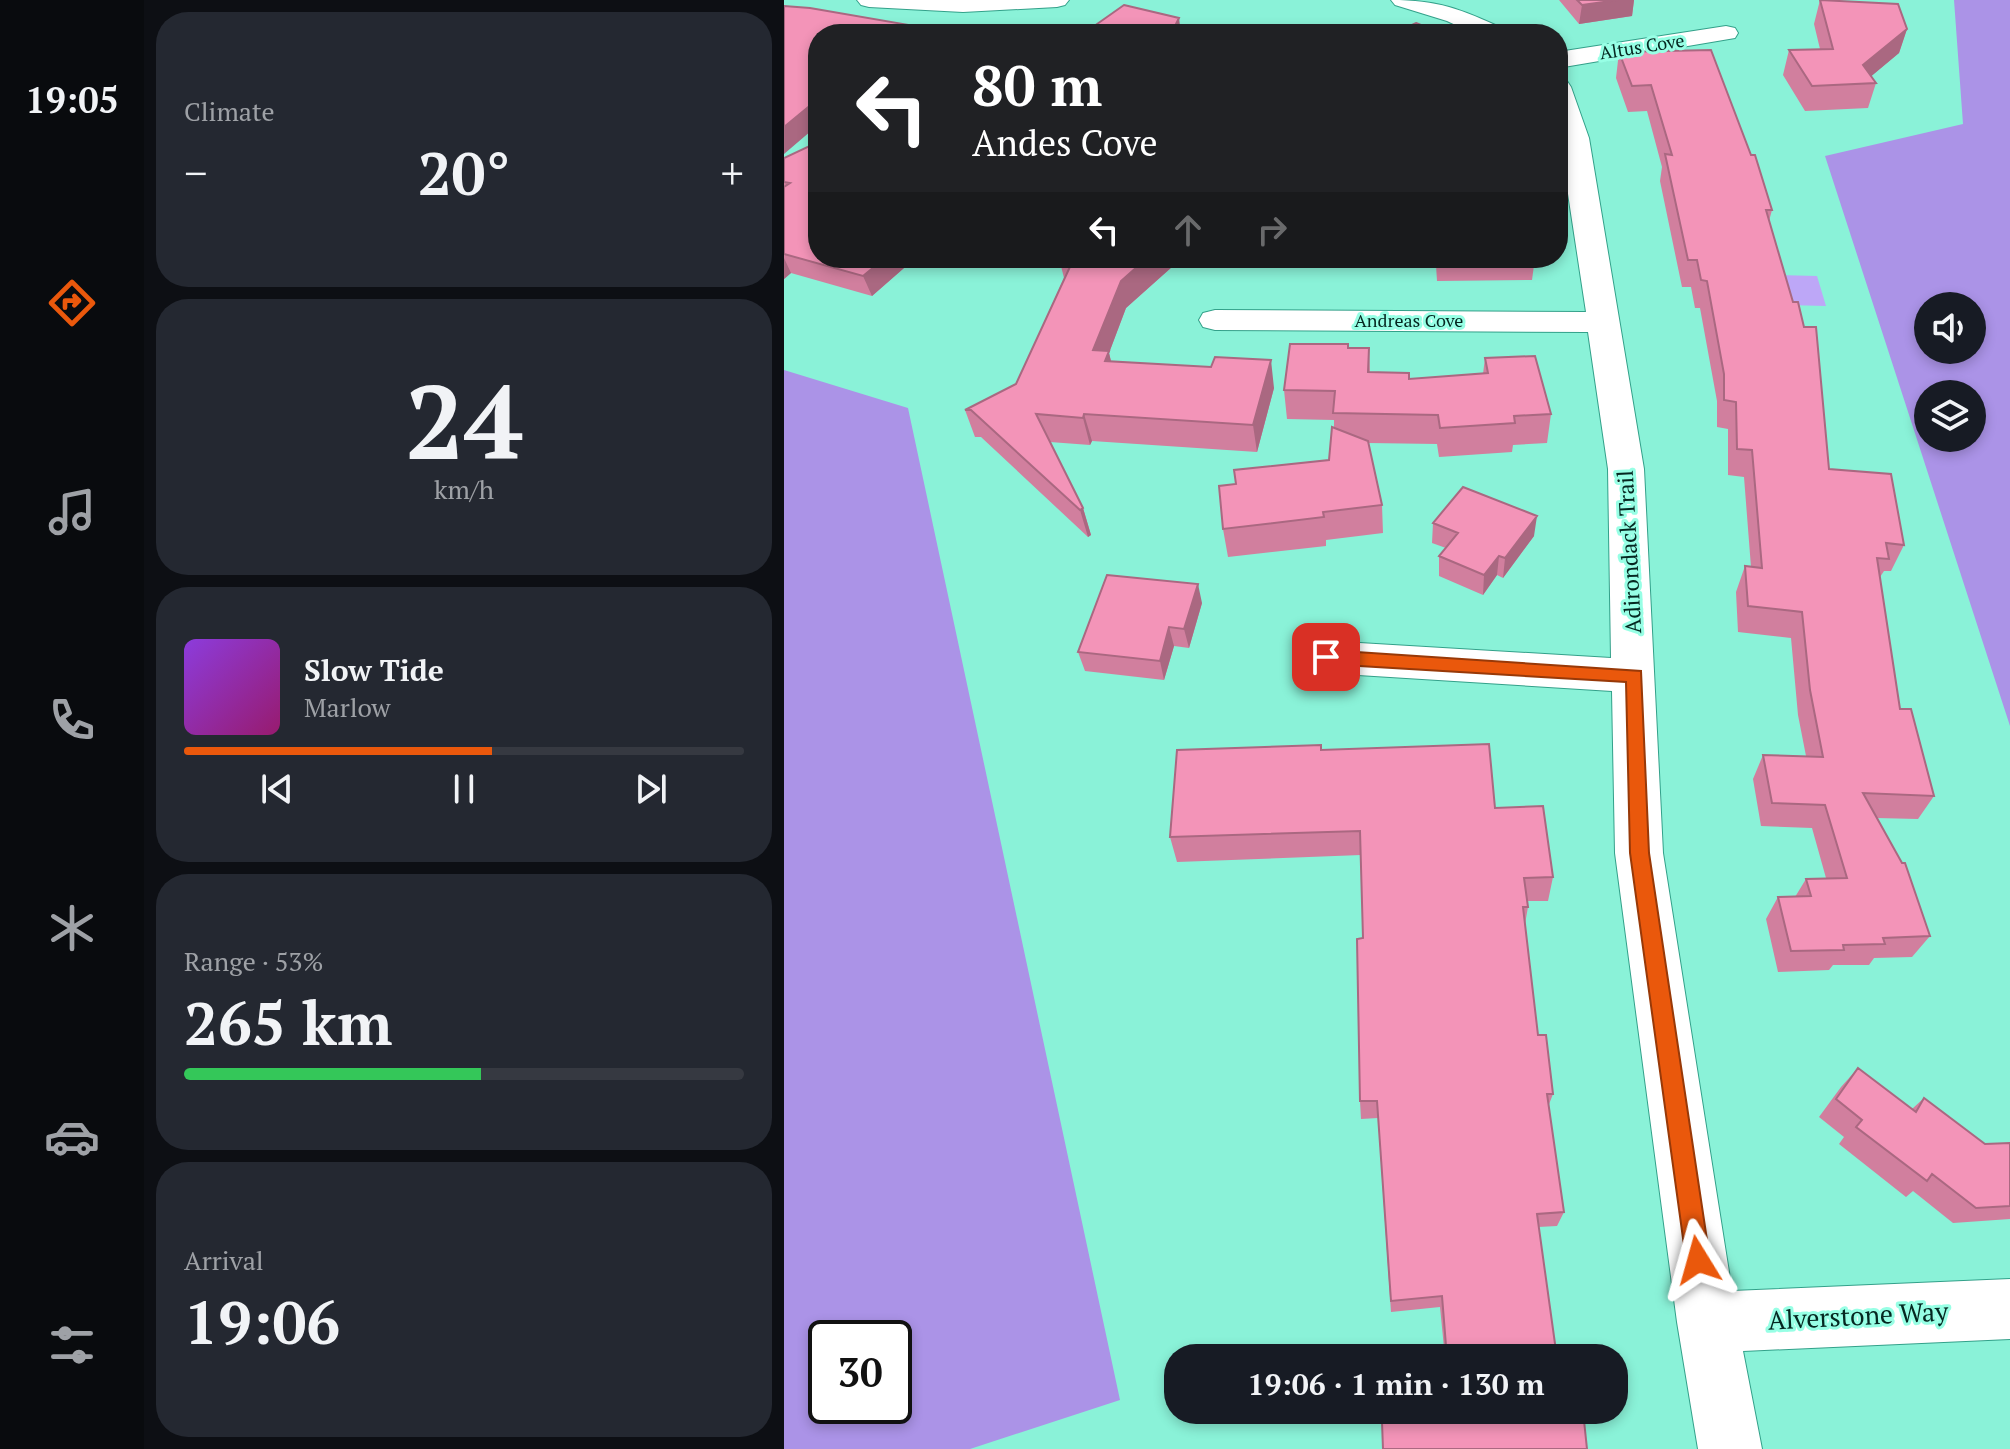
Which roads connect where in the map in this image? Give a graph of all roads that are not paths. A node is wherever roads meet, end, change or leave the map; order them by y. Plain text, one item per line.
1 (872, 0) edge
2 (1057, 0) edge
3 (1403, 0) edge
4 (1473, 24) edge
5 (1726, 33) dead end
6 (1568, 58) edge
7 (1568, 117) edge
8 (1215, 320) dead end
9 (1603, 322) junction
10 (1326, 657) dead end
11 (1635, 676) junction
12 (2010, 1309) edge
13 (1707, 1322) junction
14 (1730, 1449) edge

1 - 2 street
3 - 4 street
5 - 6 street, Altus Cove
7 - 9 street, Adirondack Trail
8 - 9 street, Andreas Cove
9 - 11 street, Adirondack Trail
10 - 11 street
11 - 13 street, Adirondack Trail
12 - 13 street, Alverstone Way
13 - 14 street, Adirondack Trail

